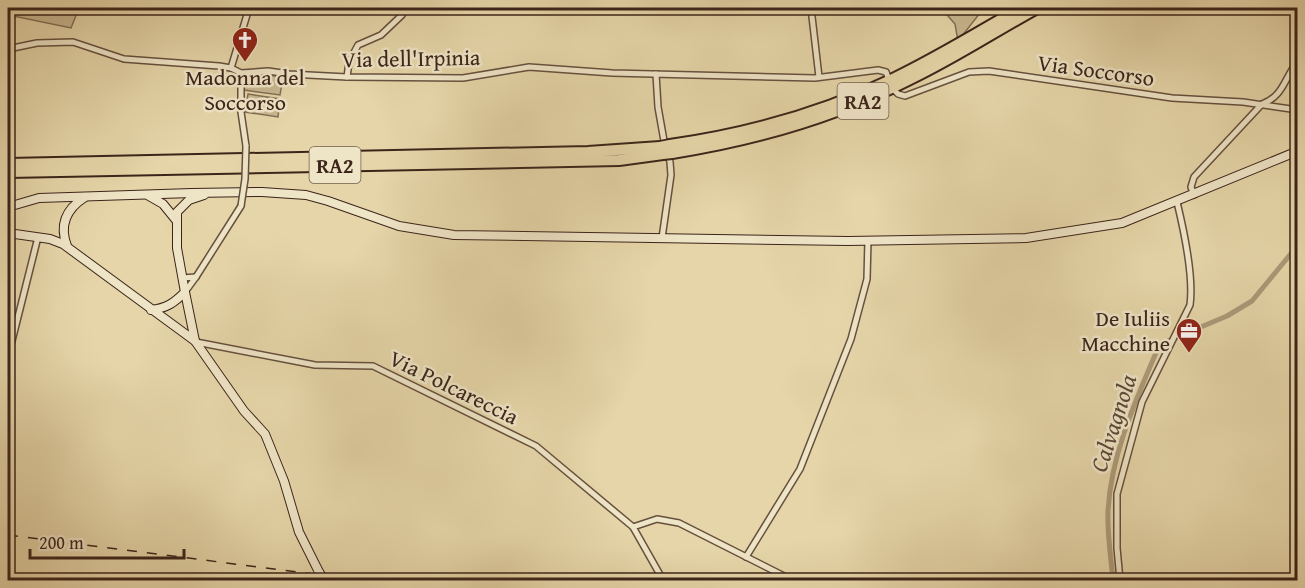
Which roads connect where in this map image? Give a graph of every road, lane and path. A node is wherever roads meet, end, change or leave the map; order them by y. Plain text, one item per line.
1 (249, 8) edge
2 (406, 8) edge
3 (811, 8) edge
4 (1021, 8) edge
5 (1037, 8) edge
6 (8, 49) edge
7 (1298, 61) edge
8 (231, 68) junction
9 (241, 73) junction
10 (656, 74) junction
11 (347, 77) junction
12 (819, 77) junction
13 (888, 77) dead end
14 (895, 91) dead end
15 (1262, 104) junction
16 (1298, 110) edge
17 (666, 150) junction
18 (1298, 152) edge
19 (8, 164) edge
20 (8, 172) edge
21 (211, 193) junction
22 (140, 194) junction
23 (1194, 195) junction
24 (86, 196) junction
25 (1177, 202) junction
26 (8, 207) edge
27 (176, 220) junction
28 (8, 233) edge
29 (38, 237) junction
30 (662, 238) junction
31 (868, 240) junction
32 (67, 246) junction
33 (196, 277) junction
34 (182, 278) junction
35 (185, 292) junction
36 (151, 310) junction
37 (195, 341) junction
38 (8, 357) edge
39 (633, 527) junction
40 (746, 557) junction
41 (324, 580) edge
42 (663, 580) edge
43 (792, 580) edge
44 (1120, 580) edge

1 - 8 street
2 - 11 street
3 - 12 street
4 - 17 highway, RA2
5 - 17 highway, RA2
6 - 8 street, Via dell'Irpinia
7 - 15 street
8 - 9 street, Via dell'Irpinia
9 - 11 street, Via dell'Irpinia
9 - 33 street, bridge
10 - 11 street, Via dell'Irpinia
10 - 12 street, Via dell'Irpinia
10 - 30 street
12 - 13 street, Via dell'Irpinia
14 - 15 street, Via Soccorso
15 - 16 street, Via Soccorso
15 - 23 street
17 - 19 highway, RA2
17 - 20 highway, RA2
18 - 23 street
21 - 22 street
21 - 27 street
21 - 30 street
22 - 24 street
22 - 27 street
23 - 25 street
24 - 26 street
24 - 32 street
25 - 31 street
25 - 44 street
27 - 34 street
28 - 29 street
29 - 32 street
29 - 38 street
30 - 31 street
31 - 40 street
32 - 36 street
33 - 34 street
33 - 35 street
34 - 35 street
35 - 36 street
35 - 37 street
36 - 37 street
37 - 39 street, Via Polcareccia
37 - 41 street, bridge
39 - 40 street
39 - 42 street
40 - 43 street

